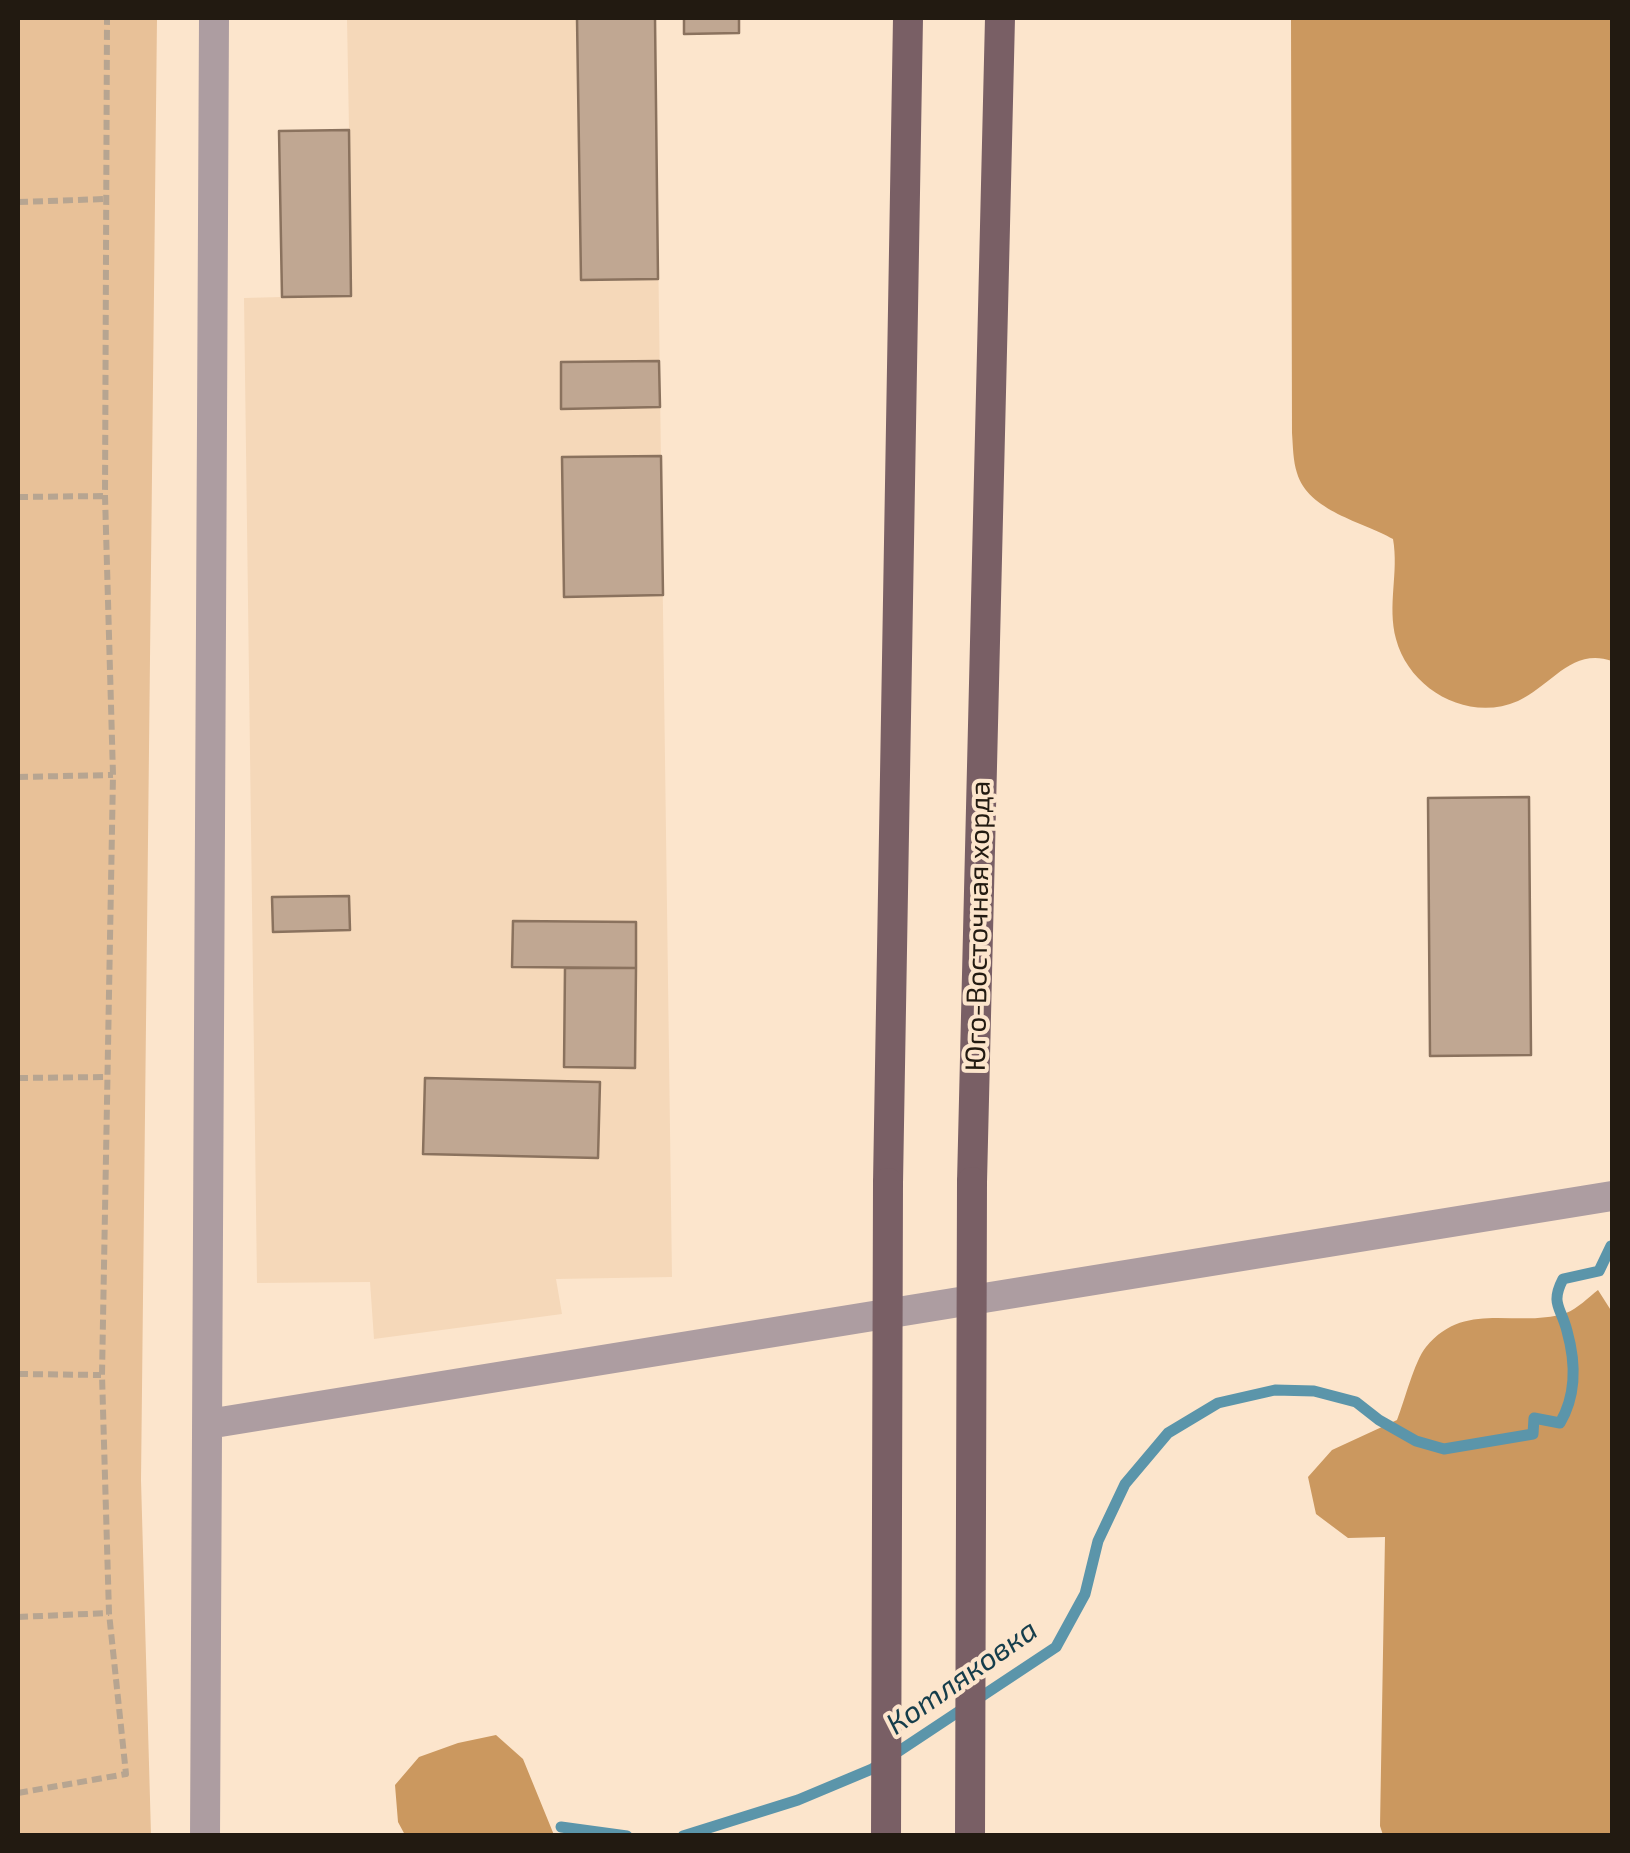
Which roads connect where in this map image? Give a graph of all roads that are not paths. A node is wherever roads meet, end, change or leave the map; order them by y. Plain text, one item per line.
1 (214, 18) edge
2 (908, 18) edge
3 (1000, 18) edge
4 (1612, 1196) edge
5 (208, 1424) junction
6 (205, 1836) edge
7 (886, 1836) edge
8 (970, 1836) edge

1 - 5 street
2 - 7 main road, bridge
3 - 8 main road, Юго-Восточная хорда, bridge
4 - 5 street
5 - 6 street

